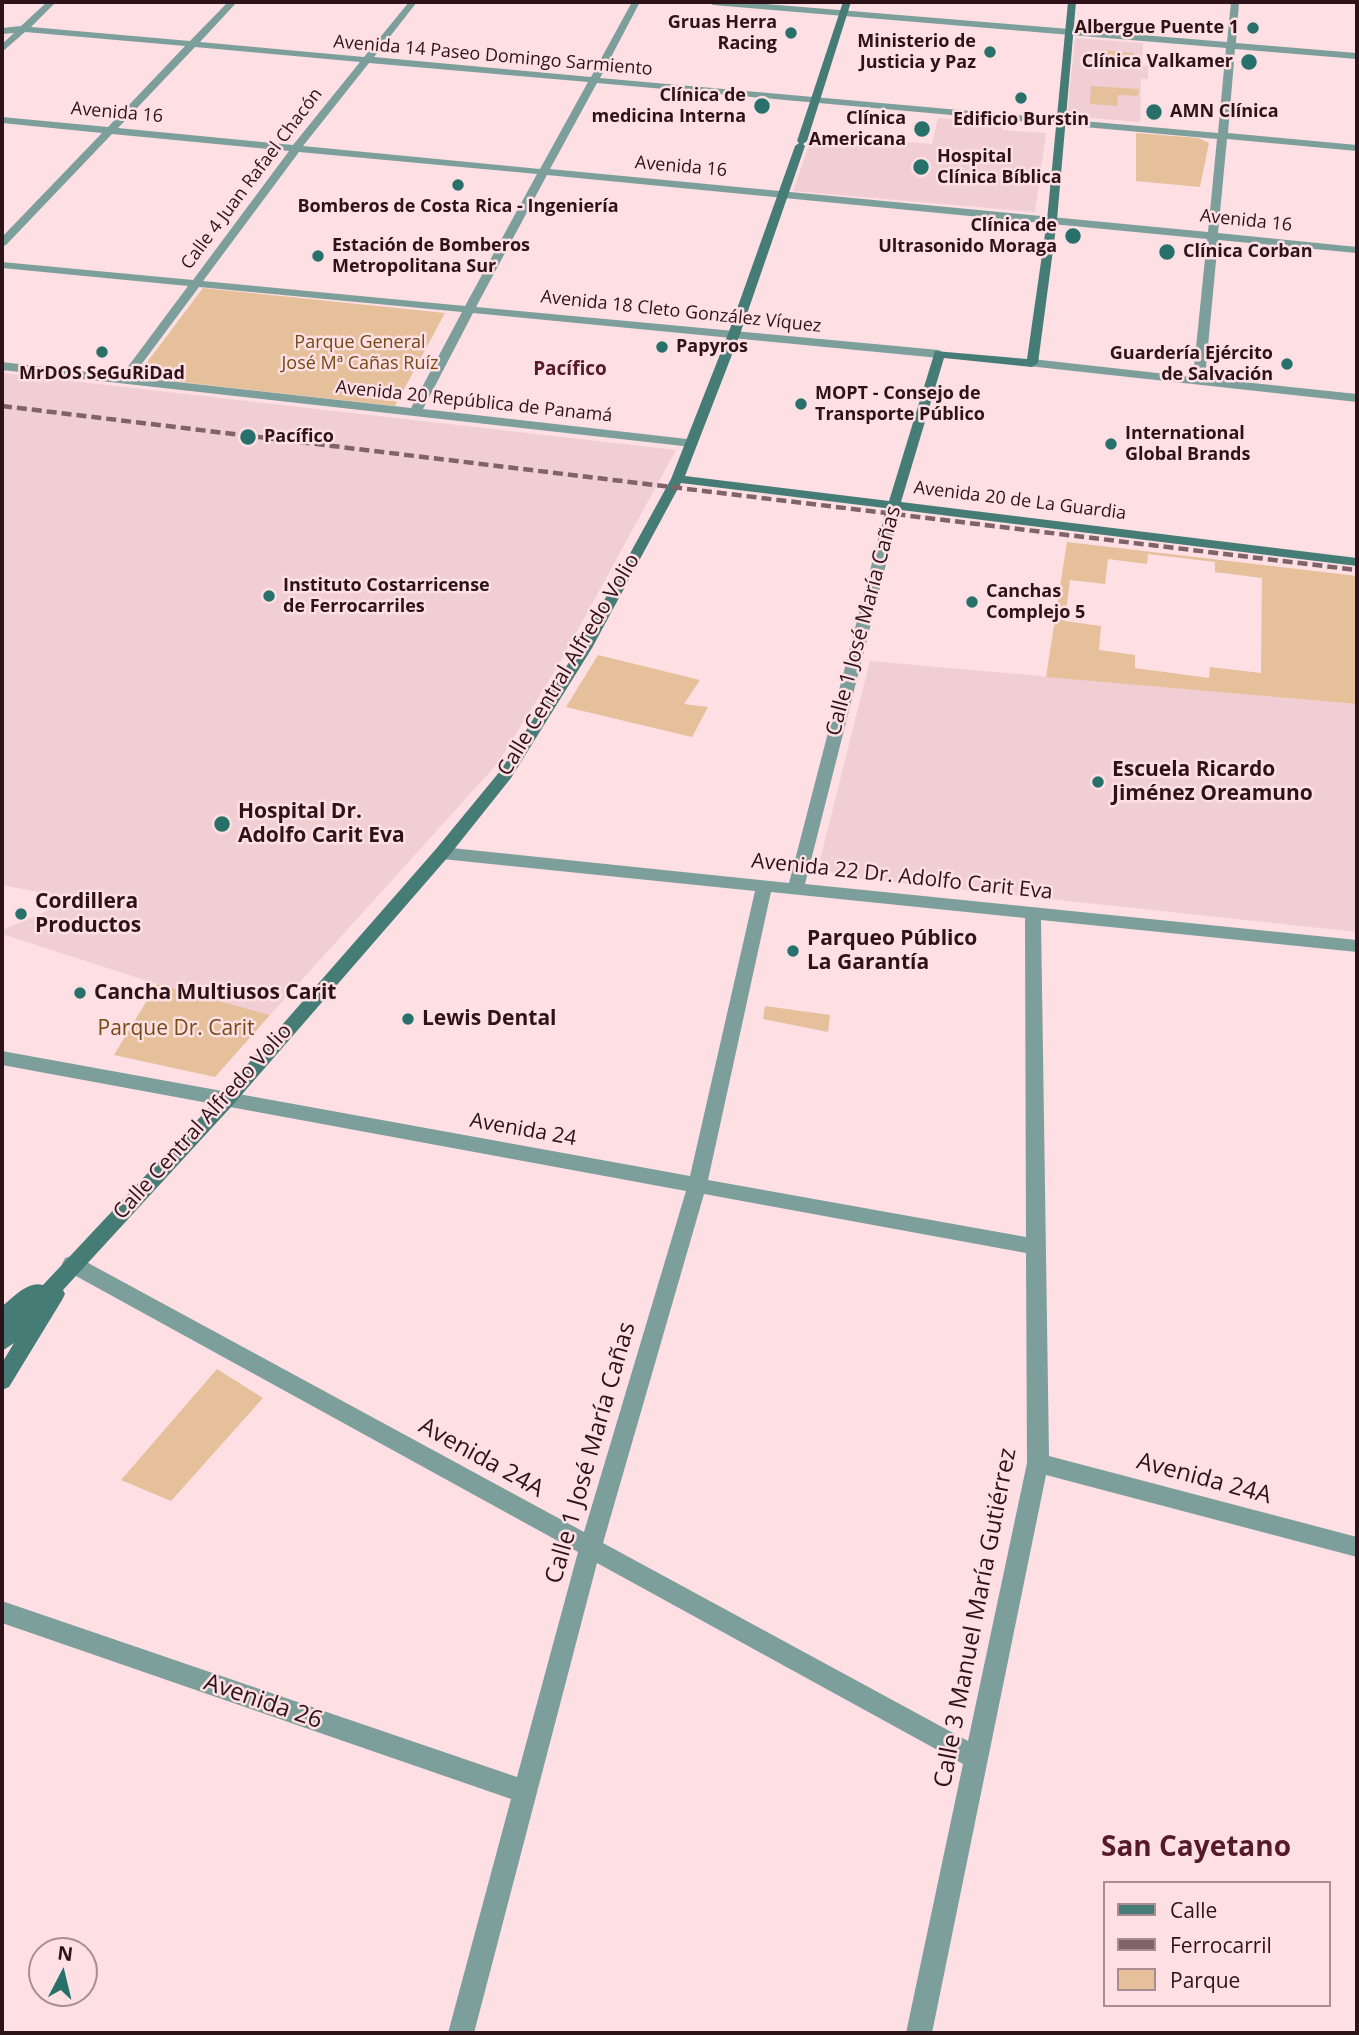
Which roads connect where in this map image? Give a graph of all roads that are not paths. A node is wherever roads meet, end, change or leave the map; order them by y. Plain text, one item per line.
1 (52, 2) edge
2 (233, 2) edge
3 (413, 2) edge
4 (636, 2) edge
5 (713, 2) edge
6 (847, 2) edge
7 (1072, 2) edge
8 (1235, 2) edge
9 (843, 13) junction
10 (23, 29) junction
11 (2, 31) edge
12 (1069, 32) junction
13 (194, 43) junction
14 (1231, 46) junction
15 (2, 49) edge
16 (1357, 57) edge
17 (365, 61) junction
18 (593, 81) junction
19 (814, 101) junction
20 (2, 120) edge
21 (1060, 122) junction
22 (110, 130) junction
23 (1222, 136) junction
24 (297, 147) junction
25 (1357, 148) edge
26 (544, 172) junction
27 (785, 195) junction
28 (1052, 220) junction
29 (1211, 236) junction
30 (2, 243) edge
31 (1357, 250) edge
32 (2, 265) edge
33 (196, 282) junction
34 (469, 309) junction
35 (734, 334) junction
36 (939, 354) junction
37 (1032, 363) junction
38 (2, 366) edge
39 (1199, 380) junction
40 (124, 381) junction
41 (1357, 398) edge
42 (415, 413) junction
43 (692, 443) junction
44 (677, 479) junction
45 (894, 505) junction
46 (1357, 562) edge
47 (442, 853) junction
48 (764, 886) junction
49 (796, 889) junction
50 (1034, 914) junction
51 (1357, 946) edge
52 (2, 1058) edge
53 (225, 1102) junction
54 (698, 1184) junction
55 (1037, 1247) junction
56 (72, 1264) junction
57 (2, 1318) edge
58 (2, 1342) edge
59 (2, 1381) edge
60 (1038, 1463) junction
61 (1357, 1547) edge
62 (590, 1548) junction
63 (2, 1612) edge
64 (975, 1758) junction
65 (524, 1791) junction
66 (461, 2033) edge
67 (919, 2033) edge

1 - 10 street
2 - 13 street
3 - 17 street, Calle 4 Juan Rafael Chacón
4 - 18 street
5 - 9 street
6 - 9 street, Calle Central Alfredo Volio
7 - 12 street
8 - 14 street
9 - 12 street
9 - 19 street, Calle Central Alfredo Volio
10 - 11 street, Avenida 14 Paseo Domingo Sarmiento
10 - 13 street, Avenida 14 Paseo Domingo Sarmiento
10 - 15 street
12 - 14 street
12 - 21 street
13 - 17 street, Avenida 14 Paseo Domingo Sarmiento
13 - 22 street
14 - 16 street
14 - 23 street
17 - 18 street, Avenida 14 Paseo Domingo Sarmiento
17 - 24 street, Calle 4 Juan Rafael Chacón
18 - 19 street, Avenida 14 Paseo Domingo Sarmiento
18 - 26 street
19 - 21 street, Avenida 14 Paseo Domingo Sarmiento
19 - 27 street, Calle Central Alfredo Volio
20 - 22 street, Avenida 16
21 - 23 street, Avenida 14 Paseo Domingo Sarmiento
21 - 28 street
22 - 24 street, Avenida 16
22 - 30 street
23 - 25 street, Avenida 14 Paseo Domingo Sarmiento
23 - 29 street
24 - 26 street, Avenida 16
24 - 33 street, Calle 4 Juan Rafael Chacón
26 - 27 street, Avenida 16
26 - 34 street
27 - 28 street, Avenida 16
27 - 35 street, Calle Central Alfredo Volio
28 - 29 street, Avenida 16
28 - 37 street
29 - 31 street, Avenida 16
29 - 39 street
32 - 33 street, Avenida 18 Cleto González Víquez
33 - 34 street, Avenida 18 Cleto González Víquez
33 - 40 street, Calle 4 Juan Rafael Chacón
34 - 35 street, Avenida 18 Cleto González Víquez
34 - 42 street
35 - 36 street, Avenida 18 Cleto González Víquez
35 - 43 street, Calle Central Alfredo Volio
36 - 37 street, Avenida 18 Cleto González Víquez
36 - 45 street, Calle 1 José María Cañas
37 - 39 street, Avenida 18 Cleto González Víquez
38 - 40 street, Avenida 20 República de Panamá
39 - 41 street, Avenida 18 Cleto González Víquez
40 - 42 street, Avenida 20 República de Panamá
42 - 43 street, Avenida 20 República de Panamá
43 - 44 street, Calle Central Alfredo Volio
44 - 45 street, Avenida 20 de La Guardia
44 - 47 street, Calle Central Alfredo Volio
45 - 46 street, Avenida 20 de La Guardia
45 - 49 street, Calle 1 José María Cañas
47 - 48 street, Avenida 22 Dr. Adolfo Carit Eva
47 - 53 street, Calle Central Alfredo Volio
48 - 49 street, Avenida 22 Dr. Adolfo Carit Eva
48 - 54 street, Calle 1 José María Cañas
49 - 50 street, Avenida 22 Dr. Adolfo Carit Eva
50 - 51 street, Avenida 22 Dr. Adolfo Carit Eva
50 - 55 street, Calle 3 Manuel María Gutiérrez
52 - 53 street, Avenida 24
53 - 54 street, Avenida 24
53 - 56 street, Calle Central Alfredo Volio
54 - 55 street, Avenida 24
54 - 62 street, Calle 1 José María Cañas
55 - 60 street, Calle 3 Manuel María Gutiérrez
56 - 57 street
56 - 58 street, Calle Central Alfredo Volio
56 - 59 street, Calle Central Alfredo Volio
56 - 62 street, Avenida 24A
60 - 61 street, Avenida 24A
60 - 64 street, Calle 3 Manuel María Gutiérrez
62 - 64 street, Avenida 24A
62 - 65 street, Calle 1 José María Cañas
63 - 65 street, Avenida 26
64 - 67 street, Calle 3 Manuel María Gutiérrez
65 - 66 street, Calle 1 José María Cañas

